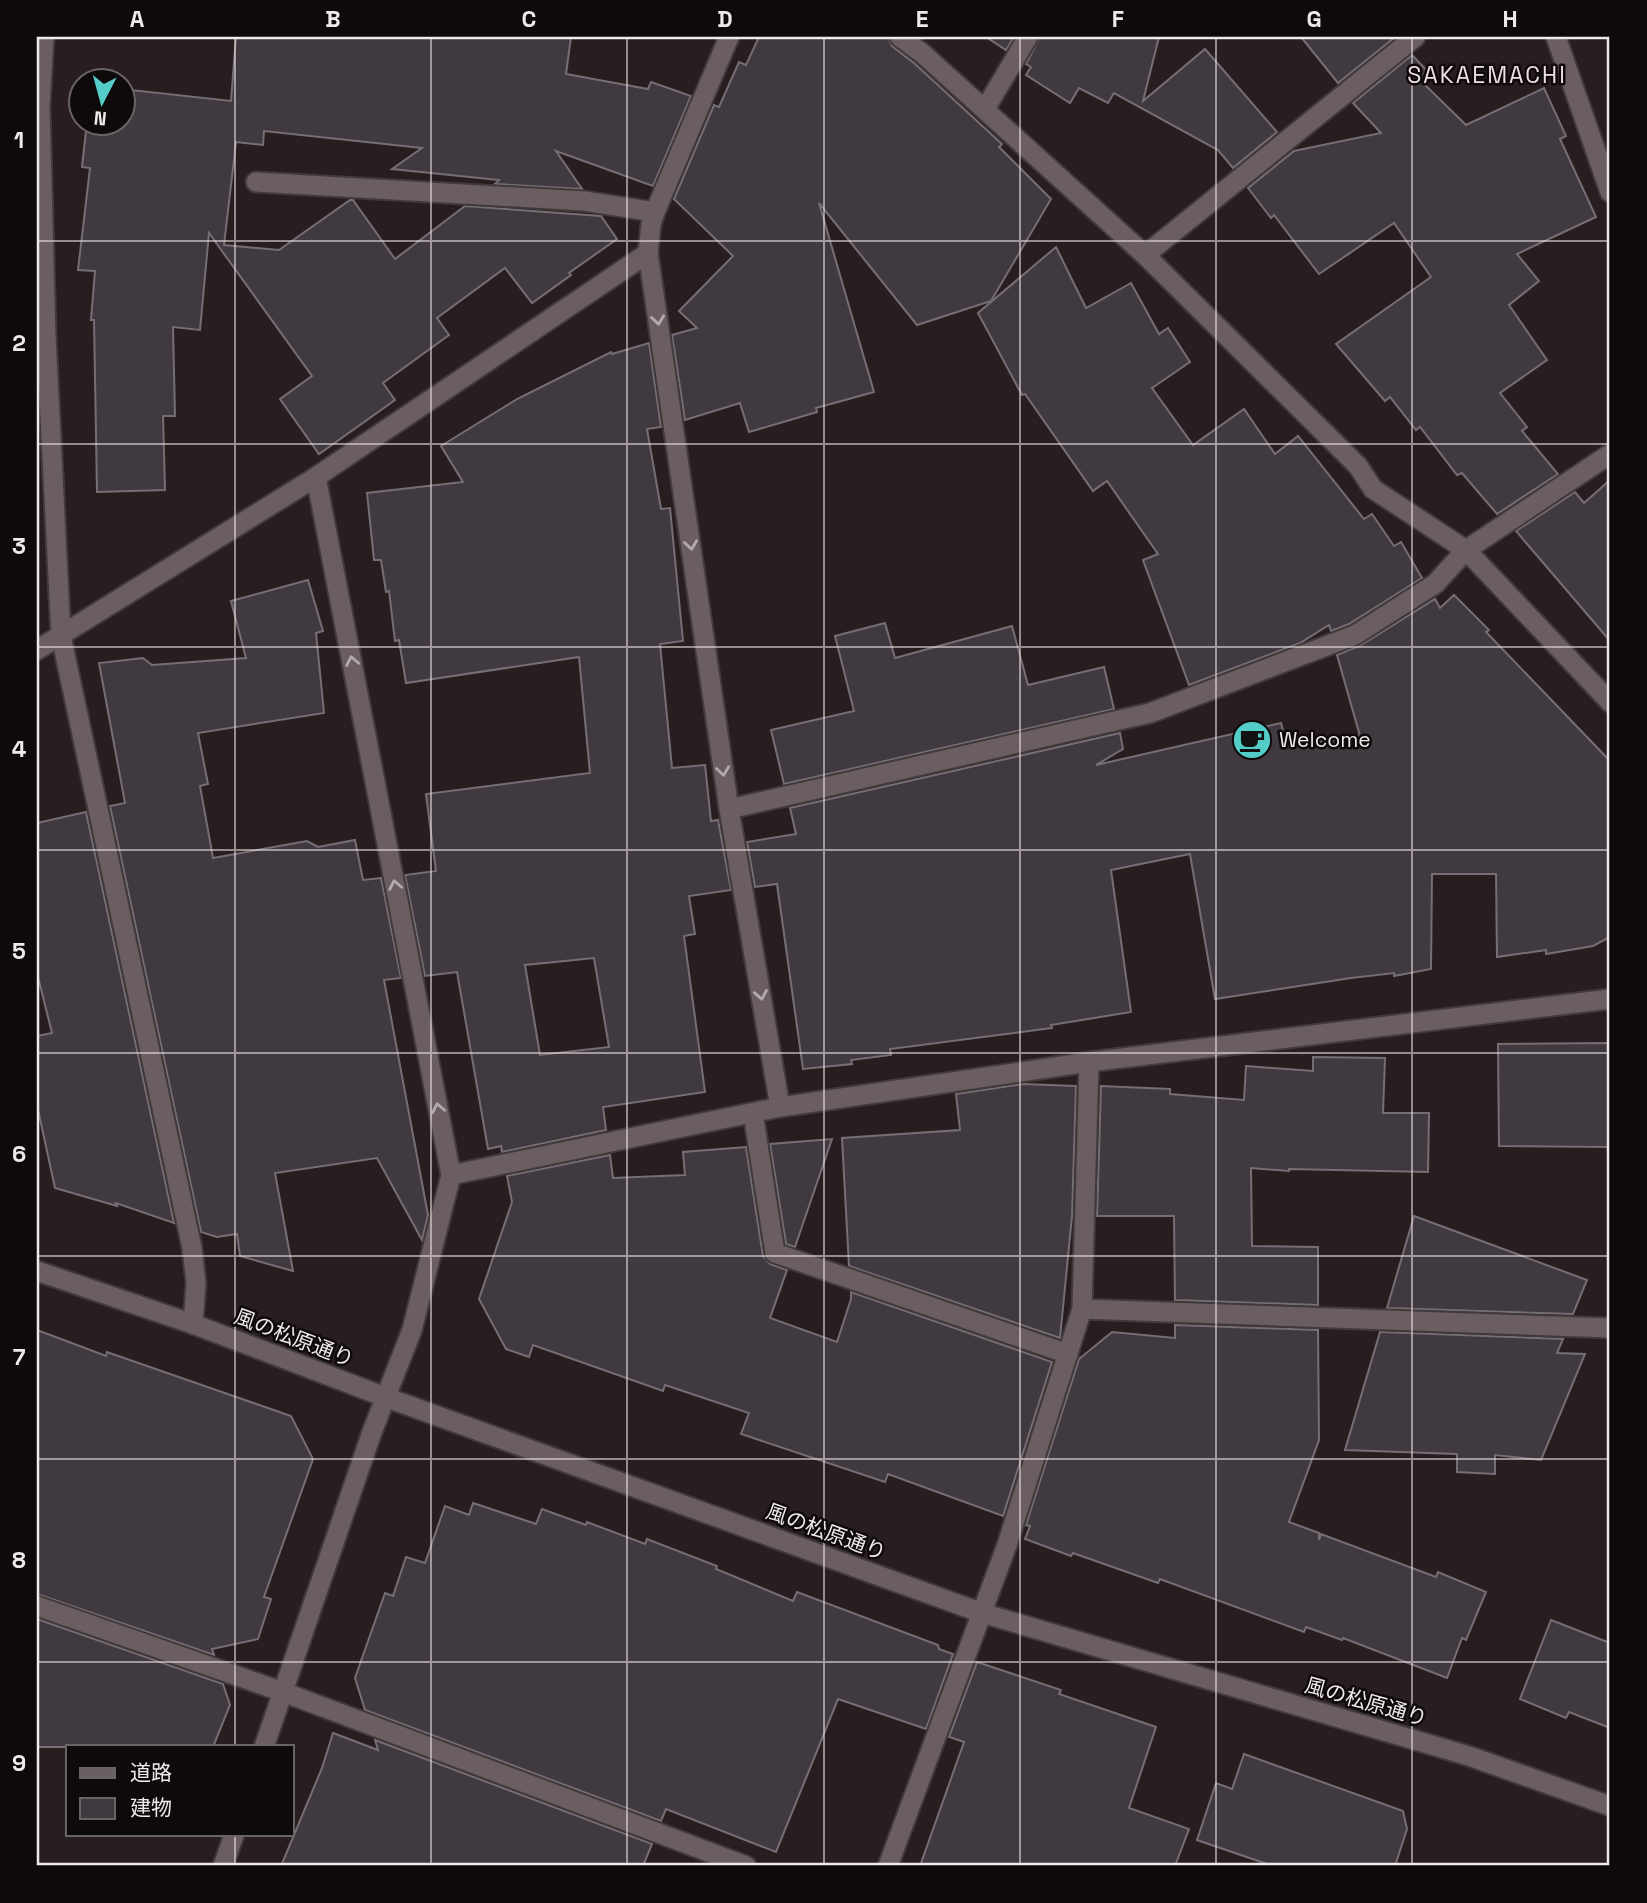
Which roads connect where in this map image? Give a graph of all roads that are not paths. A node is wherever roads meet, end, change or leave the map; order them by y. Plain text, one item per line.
1 (44, 37) edge
2 (729, 37) edge
3 (900, 37) edge
4 (1028, 37) edge
5 (1415, 37) edge
6 (1556, 37) edge
7 (985, 109) junction
8 (256, 182) dead end
9 (1610, 192) edge
10 (655, 212) junction
11 (648, 253) junction
12 (1145, 255) junction
13 (1610, 454) edge
14 (316, 477) junction
15 (1466, 550) junction
16 (61, 636) junction
17 (37, 650) edge
18 (1610, 702) edge
19 (729, 809) junction
20 (1610, 999) edge
21 (1089, 1062) junction
22 (780, 1107) junction
23 (752, 1113) junction
24 (451, 1175) junction
25 (37, 1271) edge
26 (1082, 1309) junction
27 (193, 1324) junction
28 (1610, 1328) edge
29 (1068, 1354) junction
30 (385, 1396) junction
31 (37, 1606) edge
32 (982, 1613) junction
33 (283, 1692) junction
34 (265, 1745) edge
35 (1610, 1806) edge
36 (234, 1836) edge
37 (223, 1866) edge
38 (746, 1866) edge
39 (888, 1866) edge

1 - 16 street
2 - 10 street
3 - 7 street
4 - 7 street
5 - 12 street
6 - 9 street
7 - 12 street
8 - 10 street
10 - 11 street
11 - 14 street
11 -> 19 street
12 - 15 street
13 - 15 street
14 - 16 street
24 -> 14 street
15 - 18 street
15 - 19 street
16 - 17 street
16 - 27 street
19 -> 22 street
20 - 21 street
21 - 22 street
21 - 26 street
22 - 23 street
23 - 24 street
23 - 29 street
24 - 30 street
25 - 27 street, 風の松原通り
26 - 28 street
26 - 29 street
27 - 30 street, 風の松原通り
29 - 32 street
30 - 32 street, 風の松原通り
30 - 33 street
31 - 33 street
32 - 35 street, 風の松原通り
32 - 39 street
33 - 34 street
33 - 38 street
36 - 37 street

